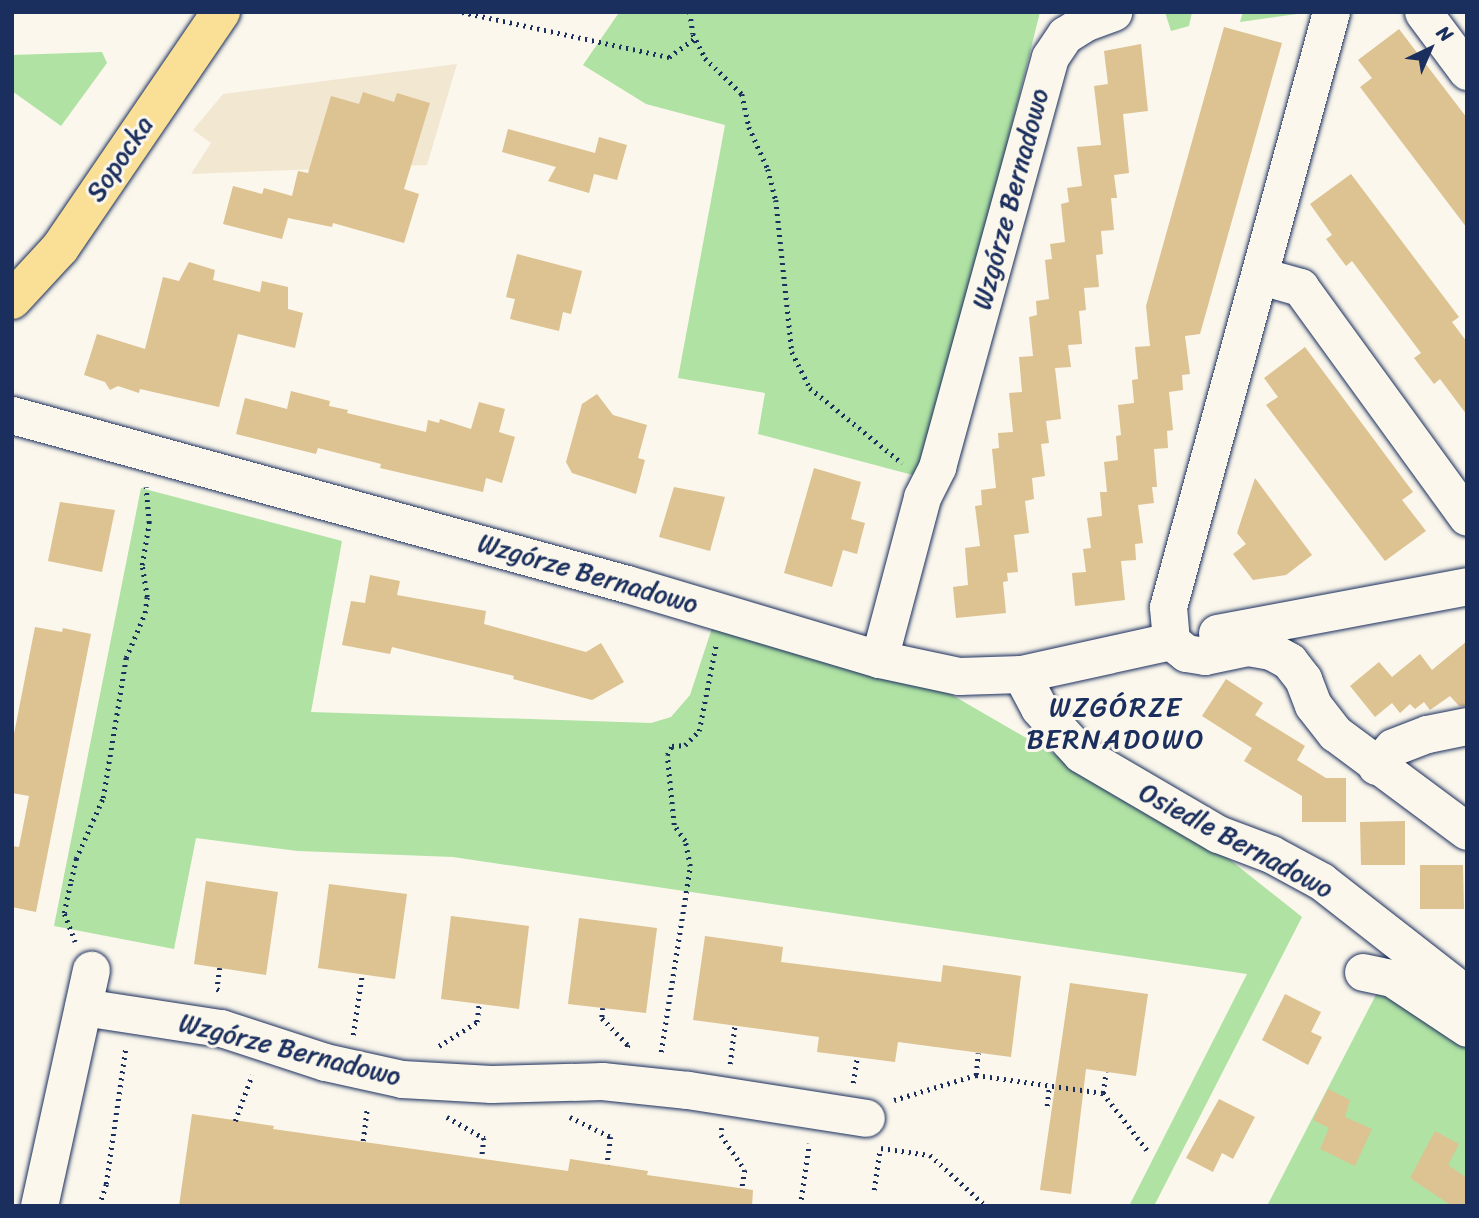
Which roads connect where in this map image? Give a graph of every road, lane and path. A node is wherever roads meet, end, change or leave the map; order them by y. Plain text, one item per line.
1 (221, 12) edge
2 (462, 12) edge
3 (690, 12) edge
4 (1113, 12) edge
5 (1331, 12) edge
6 (1423, 12) edge
7 (695, 38) junction
8 (1462, 56) edge
9 (1261, 276) junction
10 (12, 300) edge
11 (12, 415) edge
12 (146, 450) junction
13 (922, 497) junction
14 (1467, 517) edge
15 (1467, 586) edge
16 (725, 613) junction
17 (1171, 641) junction
18 (879, 659) junction
19 (1021, 674) junction
20 (1467, 726) edge
21 (1376, 766) junction
22 (1467, 831) edge
23 (91, 970) joint
24 (1363, 972) dead end
25 (362, 975) dead end
26 (1467, 995) edge
27 (479, 1004) dead end
28 (82, 1007) junction
29 (603, 1008) dead end
30 (130, 1014) junction
31 (1467, 1028) edge
32 (259, 1040) junction
33 (978, 1053) dead end
34 (348, 1067) junction
35 (1106, 1072) dead end
36 (976, 1075) junction
37 (436, 1081) junction
38 (570, 1082) junction
39 (638, 1085) junction
40 (1049, 1086) junction
41 (1103, 1093) junction
42 (728, 1096) junction
43 (1047, 1106) dead end
44 (814, 1110) junction
45 (235, 1121) dead end
46 (879, 1126) junction
47 (1147, 1150) dead end
48 (482, 1158) dead end
49 (607, 1165) dead end
50 (742, 1189) dead end
51 (874, 1190) dead end
52 (39, 1206) edge
53 (99, 1206) edge
54 (800, 1206) edge
55 (986, 1206) edge

1 - 10 main road, Sopocka
2 - 7 path
3 - 7 path
4 - 13 street, Wzgórze Bernadowo
5 - 9 street
6 - 8 street
7 - 13 path
9 - 14 street
9 - 17 street
11 - 12 street, Wzgórze Bernadowo
12 - 16 street, Wzgórze Bernadowo
12 - 23 path
13 - 18 street, Wzgórze Bernadowo
15 - 17 street, Wzgórze Bernadowo
16 - 18 street, Wzgórze Bernadowo
16 - 39 path
17 - 19 street, Wzgórze Bernadowo
17 - 21 street
18 - 19 street, Wzgórze Bernadowo
19 - 26 street, Osiedle Bernadowo
20 - 21 street
21 - 22 street
23 - 28 street
24 - 31 street
25 - 34 path
27 - 37 path
28 - 30 street, Wzgórze Bernadowo
28 - 52 street
29 - 39 path
30 - 32 street, Wzgórze Bernadowo
30 - 53 path
32 - 34 street, Wzgórze Bernadowo
32 - 45 path
33 - 36 path
34 - 37 street, Wzgórze Bernadowo
35 - 41 path
36 - 40 path
36 - 46 path
37 - 38 street, Wzgórze Bernadowo
37 - 48 path
38 - 39 street, Wzgórze Bernadowo
38 - 49 path
39 - 42 street, Wzgórze Bernadowo
40 - 41 path
40 - 43 path
41 - 47 path
42 - 44 street, Wzgórze Bernadowo
42 - 50 path
44 - 46 street, Wzgórze Bernadowo
44 - 54 path
46 - 51 path
46 - 55 path

